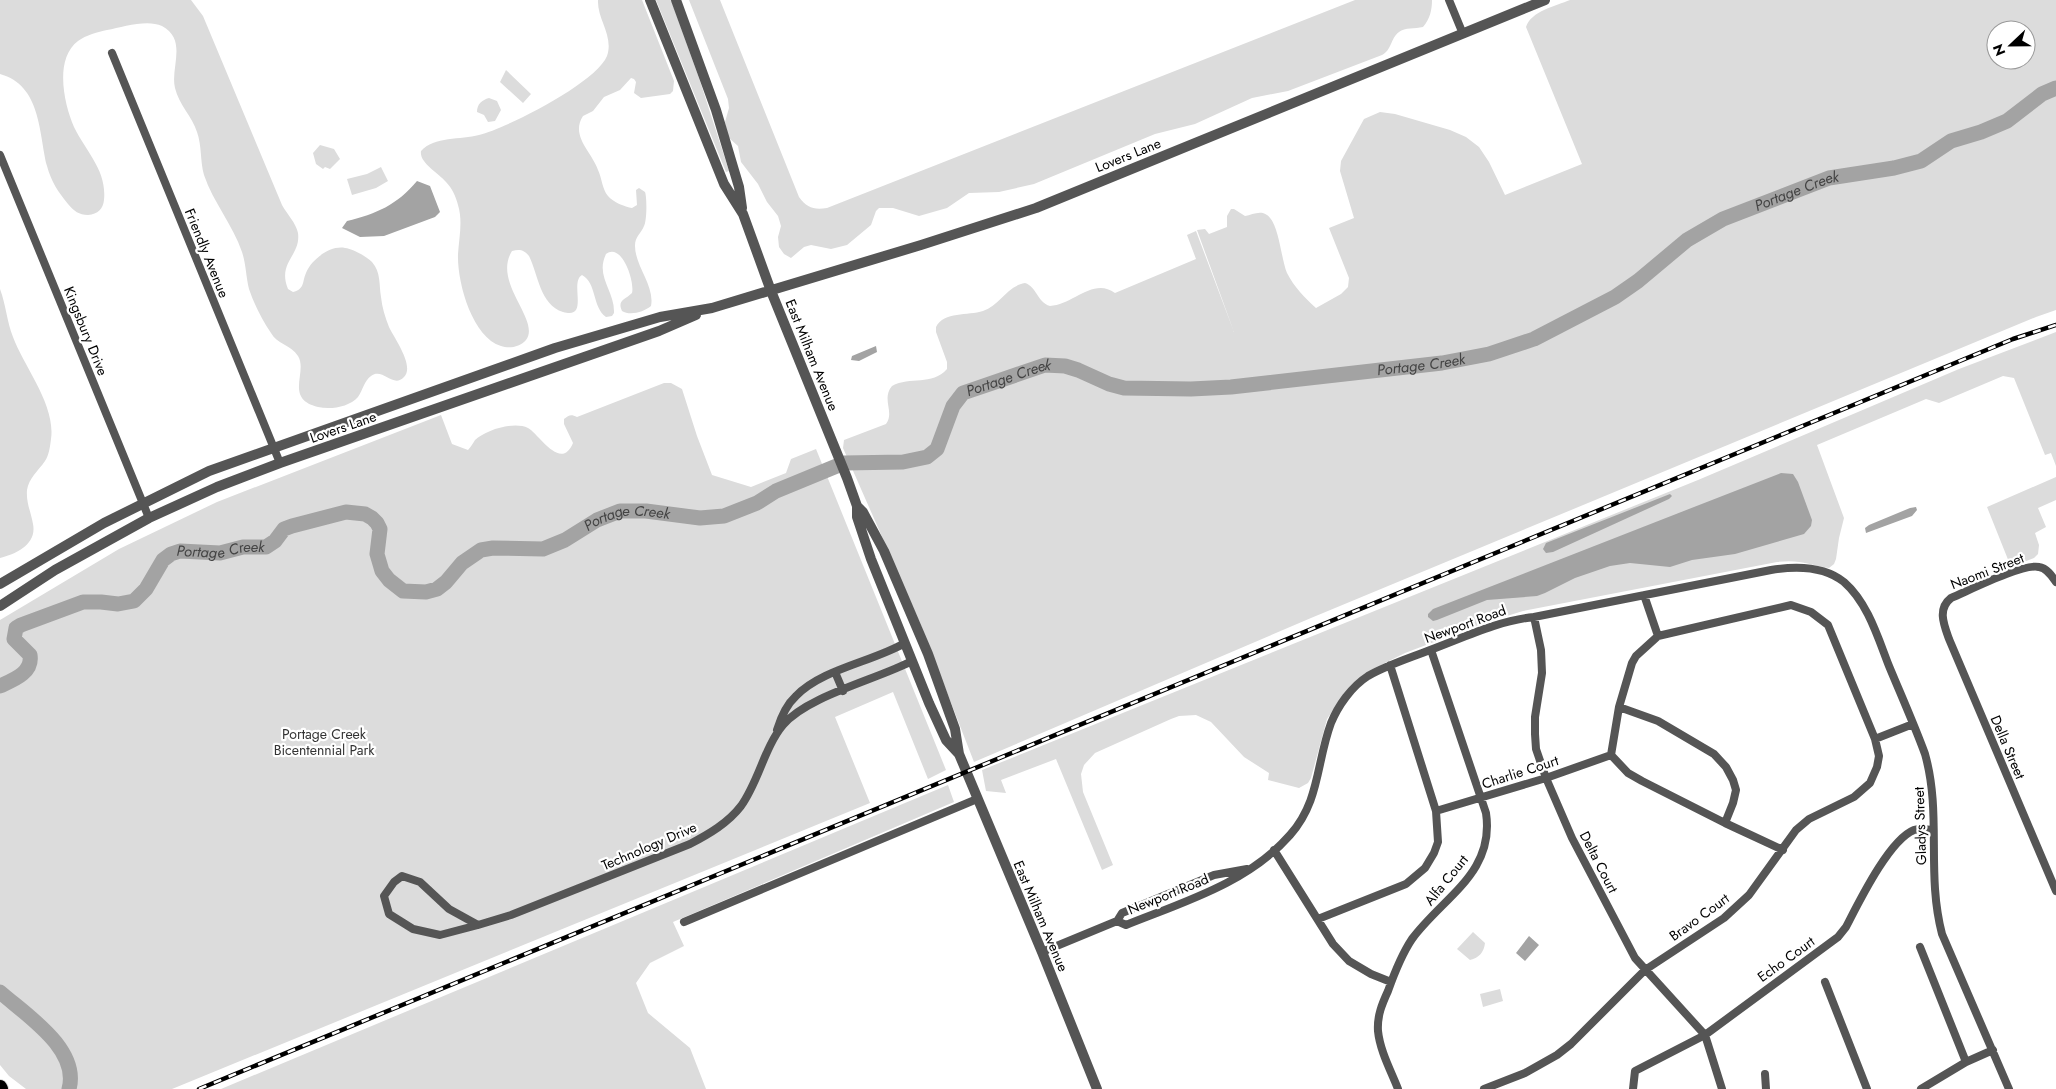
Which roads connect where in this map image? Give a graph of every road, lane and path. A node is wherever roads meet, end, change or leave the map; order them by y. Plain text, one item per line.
1 (650, 0) edge
2 (676, 0) edge
3 (1449, 0) edge
4 (1546, 0) edge
5 (1463, 34) junction
6 (112, 53) dead end
7 (0, 155) edge
8 (743, 214) junction
9 (771, 291) junction
10 (712, 308) junction
11 (273, 447) junction
12 (280, 463) junction
13 (143, 503) junction
14 (857, 506) junction
15 (148, 518) junction
16 (1802, 567) joint
17 (2056, 582) edge
18 (0, 584) edge
19 (1644, 595) junction
20 (0, 606) edge
21 (1942, 610) joint
22 (1534, 617) junction
23 (1658, 636) junction
24 (905, 643) junction
25 (1431, 650) junction
26 (912, 661) junction
27 (1390, 665) junction
28 (835, 672) junction
29 (843, 691) junction
30 (1619, 707) junction
31 (1913, 724) junction
32 (1876, 739) junction
33 (770, 748) junction
34 (959, 754) junction
35 (1611, 755) junction
36 (1546, 778) junction
37 (1480, 798) junction
38 (977, 799) junction
39 (1436, 811) junction
40 (1724, 823) junction
41 (1933, 830) junction
42 (1274, 850) junction
43 (1783, 850) junction
44 (1253, 868) junction
45 (2056, 891) edge
46 (1318, 919) junction
47 (1117, 921) junction
48 (684, 922) dead end
49 (478, 925) junction
50 (1920, 947) dead end
51 (1042, 952) junction
52 (1645, 970) junction
53 (1391, 982) junction
54 (1824, 982) dead end
55 (1705, 1034) junction
56 (1993, 1050) junction
57 (1966, 1062) junction
58 (1765, 1074) dead end
59 (1097, 1089) edge
60 (1398, 1089) edge
61 (1484, 1089) edge
62 (1633, 1089) edge
63 (1722, 1089) edge
64 (1766, 1089) edge
65 (1867, 1089) edge
66 (1921, 1089) edge
67 (2009, 1089) edge

1 - 8 street, East Milham Avenue
2 - 8 street, East Milham Avenue
3 - 5 street
4 - 5 street, Lovers Lane
5 - 9 street, Lovers Lane
6 - 11 street, Friendly Avenue
7 - 13 street, Kingsbury Drive
8 - 9 street, East Milham Avenue
9 - 10 street, Lovers Lane
9 - 14 street, East Milham Avenue
10 - 11 street, Lovers Lane
10 - 12 street, Lovers Lane
11 - 12 street, Friendly Avenue
11 - 13 street, Lovers Lane
12 - 15 street, Lovers Lane
13 - 15 street, Kingsbury Drive
13 - 18 street, Lovers Lane
14 - 24 street, East Milham Avenue
14 - 34 street, East Milham Avenue
15 - 20 street, Lovers Lane
16 - 19 street, Newport Road
16 - 31 street, Gladys Street
17 - 21 street, Naomi Street
19 - 22 street, Newport Road
19 - 23 street
21 - 45 street, Della Street
22 - 25 street, Newport Road
22 - 36 street, Delta Court
23 - 30 street
23 - 32 street
24 - 26 street, East Milham Avenue
24 - 28 street
25 - 27 street, Newport Road
25 - 37 street, Alfa Court
26 - 29 street, Technology Drive
26 - 34 street, East Milham Avenue
27 - 39 street, Alfa Court
27 - 42 street, Newport Road
28 - 29 street
28 - 33 street
29 - 33 street, Technology Drive
30 - 35 street
30 - 40 street
31 - 32 street
31 - 41 street, Gladys Street
32 - 43 street, Bravo Court
33 - 49 street, Technology Drive
34 - 38 street, East Milham Avenue
35 - 36 street, Charlie Court
35 - 40 street
36 - 37 street, Charlie Court
36 - 52 street, Delta Court
37 - 39 street, Charlie Court
37 - 53 street, Alfa Court
38 - 48 street
38 - 51 street, East Milham Avenue
39 - 46 street, Alfa Court
40 - 43 street
41 - 55 street, Echo Court
41 - 56 street, Gladys Street
42 - 44 street, Newport Road
42 - 46 street
43 - 52 street, Bravo Court
44 - 47 street, Newport Road
44 - 47 street, Newport Road
46 - 53 street
47 - 51 street, Newport Road
49 - 49 street, Technology Drive
50 - 57 street
51 - 59 street, East Milham Avenue
52 - 55 street, Delta Court
52 - 61 street, Bravo Court
53 - 60 street, Alfa Court
54 - 65 street
55 - 62 street, Echo Court
55 - 63 street, Delta Court
56 - 57 street
56 - 67 street, Gladys Street
57 - 66 street
58 - 64 street

